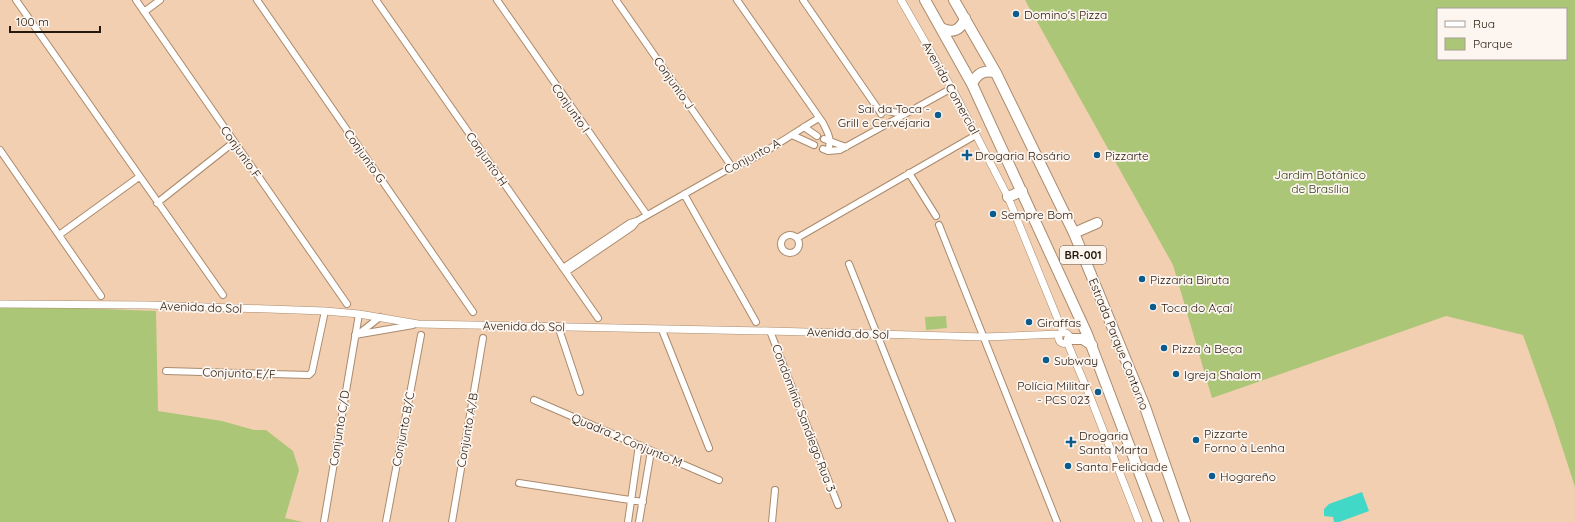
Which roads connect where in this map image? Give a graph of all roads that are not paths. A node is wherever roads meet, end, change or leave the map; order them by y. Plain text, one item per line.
1 (16, 0) edge
2 (136, 0) edge
3 (160, 0) edge
4 (257, 0) edge
5 (376, 0) edge
6 (497, 0) edge
7 (616, 0) edge
8 (738, 0) edge
9 (803, 0) edge
10 (901, 0) edge
11 (925, 0) edge
12 (954, 0) edge
13 (144, 12) junction
14 (965, 18) junction
15 (941, 28) junction
16 (996, 73) junction
17 (972, 84) junction
18 (952, 88) junction
19 (903, 114) junction
20 (884, 115) junction
21 (819, 118) junction
22 (804, 127) junction
23 (976, 134) junction
24 (792, 135) junction
25 (817, 136) dead end
26 (824, 139) dead end
27 (234, 142) junction
28 (831, 142) junction
29 (814, 145) dead end
30 (846, 147) junction
31 (0, 150) edge
32 (732, 167) junction
33 (909, 172) junction
34 (139, 176) junction
35 (1022, 191) junction
36 (684, 194) junction
37 (1008, 196) junction
38 (157, 203) junction
39 (647, 216) junction
40 (936, 216) dead end
41 (1097, 223) dead end
42 (939, 225) dead end
43 (1074, 233) junction
44 (59, 235) junction
45 (797, 238) dead end
46 (849, 264) dead end
47 (564, 270) junction
48 (223, 295) dead end
49 (101, 296) dead end
50 (0, 304) edge
51 (348, 304) dead end
52 (325, 311) junction
53 (473, 312) dead end
54 (359, 314) junction
55 (383, 318) junction
56 (598, 318) dead end
57 (756, 322) dead end
58 (418, 324) junction
59 (1083, 324) junction
60 (558, 326) junction
61 (382, 329) junction
62 (662, 330) junction
63 (770, 331) junction
64 (357, 334) junction
65 (878, 334) junction
66 (421, 335) dead end
67 (984, 337) junction
68 (1065, 337) junction
69 (483, 338) dead end
70 (1092, 346) junction
71 (166, 371) dead end
72 (580, 392) dead end
73 (534, 400) dead end
74 (639, 445) junction
75 (709, 448) dead end
76 (651, 450) junction
77 (719, 480) dead end
78 (519, 483) dead end
79 (775, 490) dead end
80 (631, 500) junction
81 (643, 502) junction
82 (838, 505) dead end
83 (324, 522) edge
84 (386, 522) edge
85 (452, 522) edge
86 (628, 522) edge
87 (640, 522) edge
88 (772, 522) edge
89 (952, 522) edge
90 (1057, 522) edge
91 (1138, 522) edge
92 (1158, 522) edge
93 (1185, 522) edge

1 - 34 street
2 - 13 street, Conjunto F
3 - 13 street
4 - 53 street, Conjunto G
5 - 47 street, Conjunto H
6 - 39 street, Conjunto I
7 - 32 street, Conjunto J
8 - 21 street
9 - 20 street
10 - 18 street, Avenida Comercial
11 - 15 highway, BR-001
12 - 14 highway, Estrada Parque Contorno / BR-001
13 - 27 street, Conjunto F
14 - 15 highway
14 - 16 highway, Estrada Parque Contorno / BR-001
15 - 17 highway, BR-001
16 - 17 highway
16 - 43 highway, Estrada Parque Contorno / BR-001
17 - 35 highway, BR-001
18 - 19 street
18 - 23 street, Avenida Comercial
19 - 20 street
19 - 20 street
20 - 30 street
21 - 22 street, Conjunto A
21 - 28 street
22 - 24 street, Conjunto A
22 - 25 street
23 - 33 street
23 - 37 street, Avenida Comercial
24 - 29 street
24 - 32 street, Conjunto A
26 - 28 street
27 - 38 street
27 - 51 street, Conjunto F
28 - 30 street
28 - 30 street
31 - 44 street
32 - 36 street, Conjunto A
33 - 40 street
33 - 45 street
34 - 38 street
34 - 44 street
35 - 37 highway
35 - 59 highway, BR-001
36 - 39 street, Conjunto A
36 - 57 street
37 - 68 street, Avenida Comercial
38 - 48 street
39 - 47 street, Conjunto A
41 - 43 highway
42 - 67 street
43 - 93 highway, Estrada Parque Contorno / BR-001
44 - 49 street
46 - 65 street
47 - 56 street, Conjunto H
50 - 52 street, Avenida do Sol
52 - 54 street, Avenida do Sol
52 - 71 street, Conjunto E/F
54 - 55 street, Avenida do Sol
54 - 64 street, Conjunto C/D
55 - 58 street, Avenida do Sol
55 - 61 street
55 - 64 street
58 - 60 street, Avenida do Sol
58 - 61 street
59 - 68 highway
59 - 70 highway, BR-001
60 - 62 street, Avenida do Sol
60 - 72 street
61 - 64 street
62 - 63 street, Avenida do Sol
62 - 75 street
63 - 65 street, Avenida do Sol
63 - 82 street, Condomínio Sandiego Rua 3
64 - 83 street, Conjunto C/D
65 - 67 street, Avenida do Sol
65 - 89 street
66 - 84 street, Conjunto B/C
67 - 68 street, Avenida do Sol
67 - 90 street
68 - 70 highway
68 - 91 street, Avenida Comercial
69 - 85 street, Conjunto A/B
70 - 92 highway, BR-001
73 - 74 street, Quadra 2 Conjunto M
74 - 76 street, Quadra 2 Conjunto M
74 - 80 street
76 - 77 street, Quadra 2 Conjunto M
76 - 81 street
78 - 80 street
79 - 88 street
80 - 81 street
80 - 86 street
81 - 87 street

